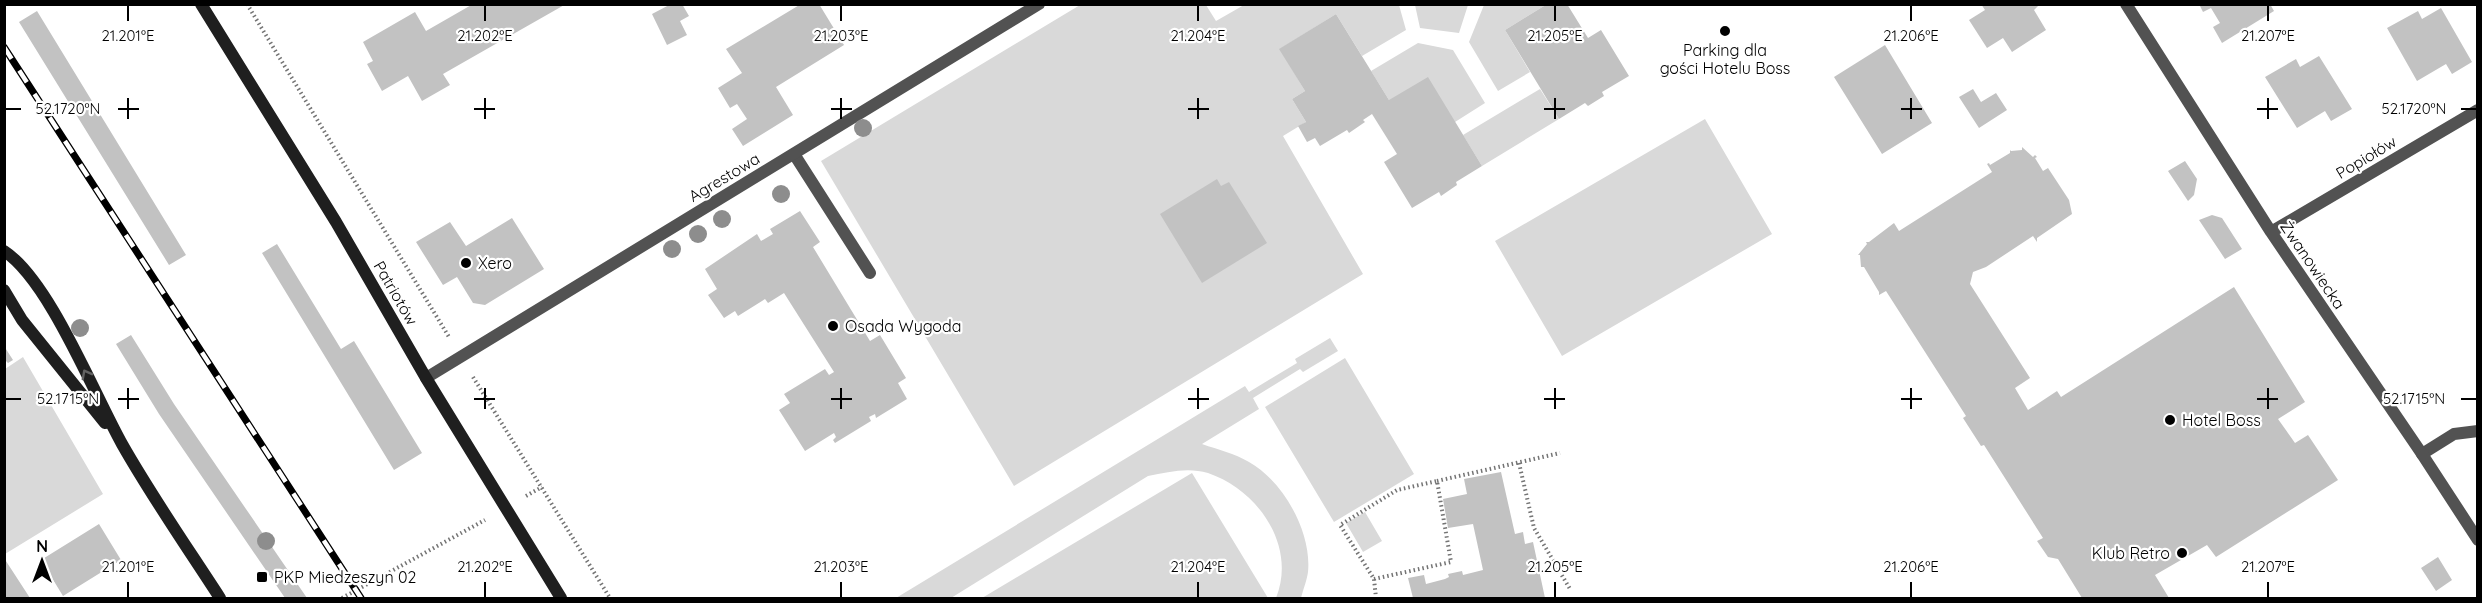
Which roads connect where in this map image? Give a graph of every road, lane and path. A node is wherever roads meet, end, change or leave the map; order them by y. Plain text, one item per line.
1 (201, 4) edge
2 (247, 4) edge
3 (1039, 4) edge
4 (2126, 4) edge
5 (293, 78) dead end
6 (2478, 110) edge
7 (794, 154) junction
8 (2271, 232) junction
9 (4, 251) edge
10 (870, 273) dead end
11 (4, 290) edge
12 (426, 378) junction
13 (2478, 431) edge
14 (123, 445) junction
15 (1560, 453) dead end
16 (2422, 454) junction
17 (1519, 463) junction
18 (1437, 482) junction
19 (542, 487) dead end
20 (520, 500) dead end
21 (486, 519) dead end
22 (2478, 540) edge
23 (1374, 579) junction
24 (1570, 589) dead end
25 (220, 598) edge
26 (342, 598) edge
27 (561, 598) edge
28 (1376, 598) edge

1 - 12 main road, Patriotów
2 - 5 path
3 - 7 street, Agrestowa
4 - 8 street, Żwanowiecka
6 - 8 street, Popiołów
7 - 10 street
7 - 12 street, Agrestowa
8 - 16 street, Żwanowiecka
14 -> 9 main road
11 - 14 main road
12 - 27 main road, Patriotów
13 - 16 street
14 - 25 main road
15 - 17 path
16 - 22 street, Żwanowiecka
17 - 18 path
17 - 24 path
18 - 23 path
18 - 23 path
19 - 20 path
21 - 26 path
23 - 28 path

